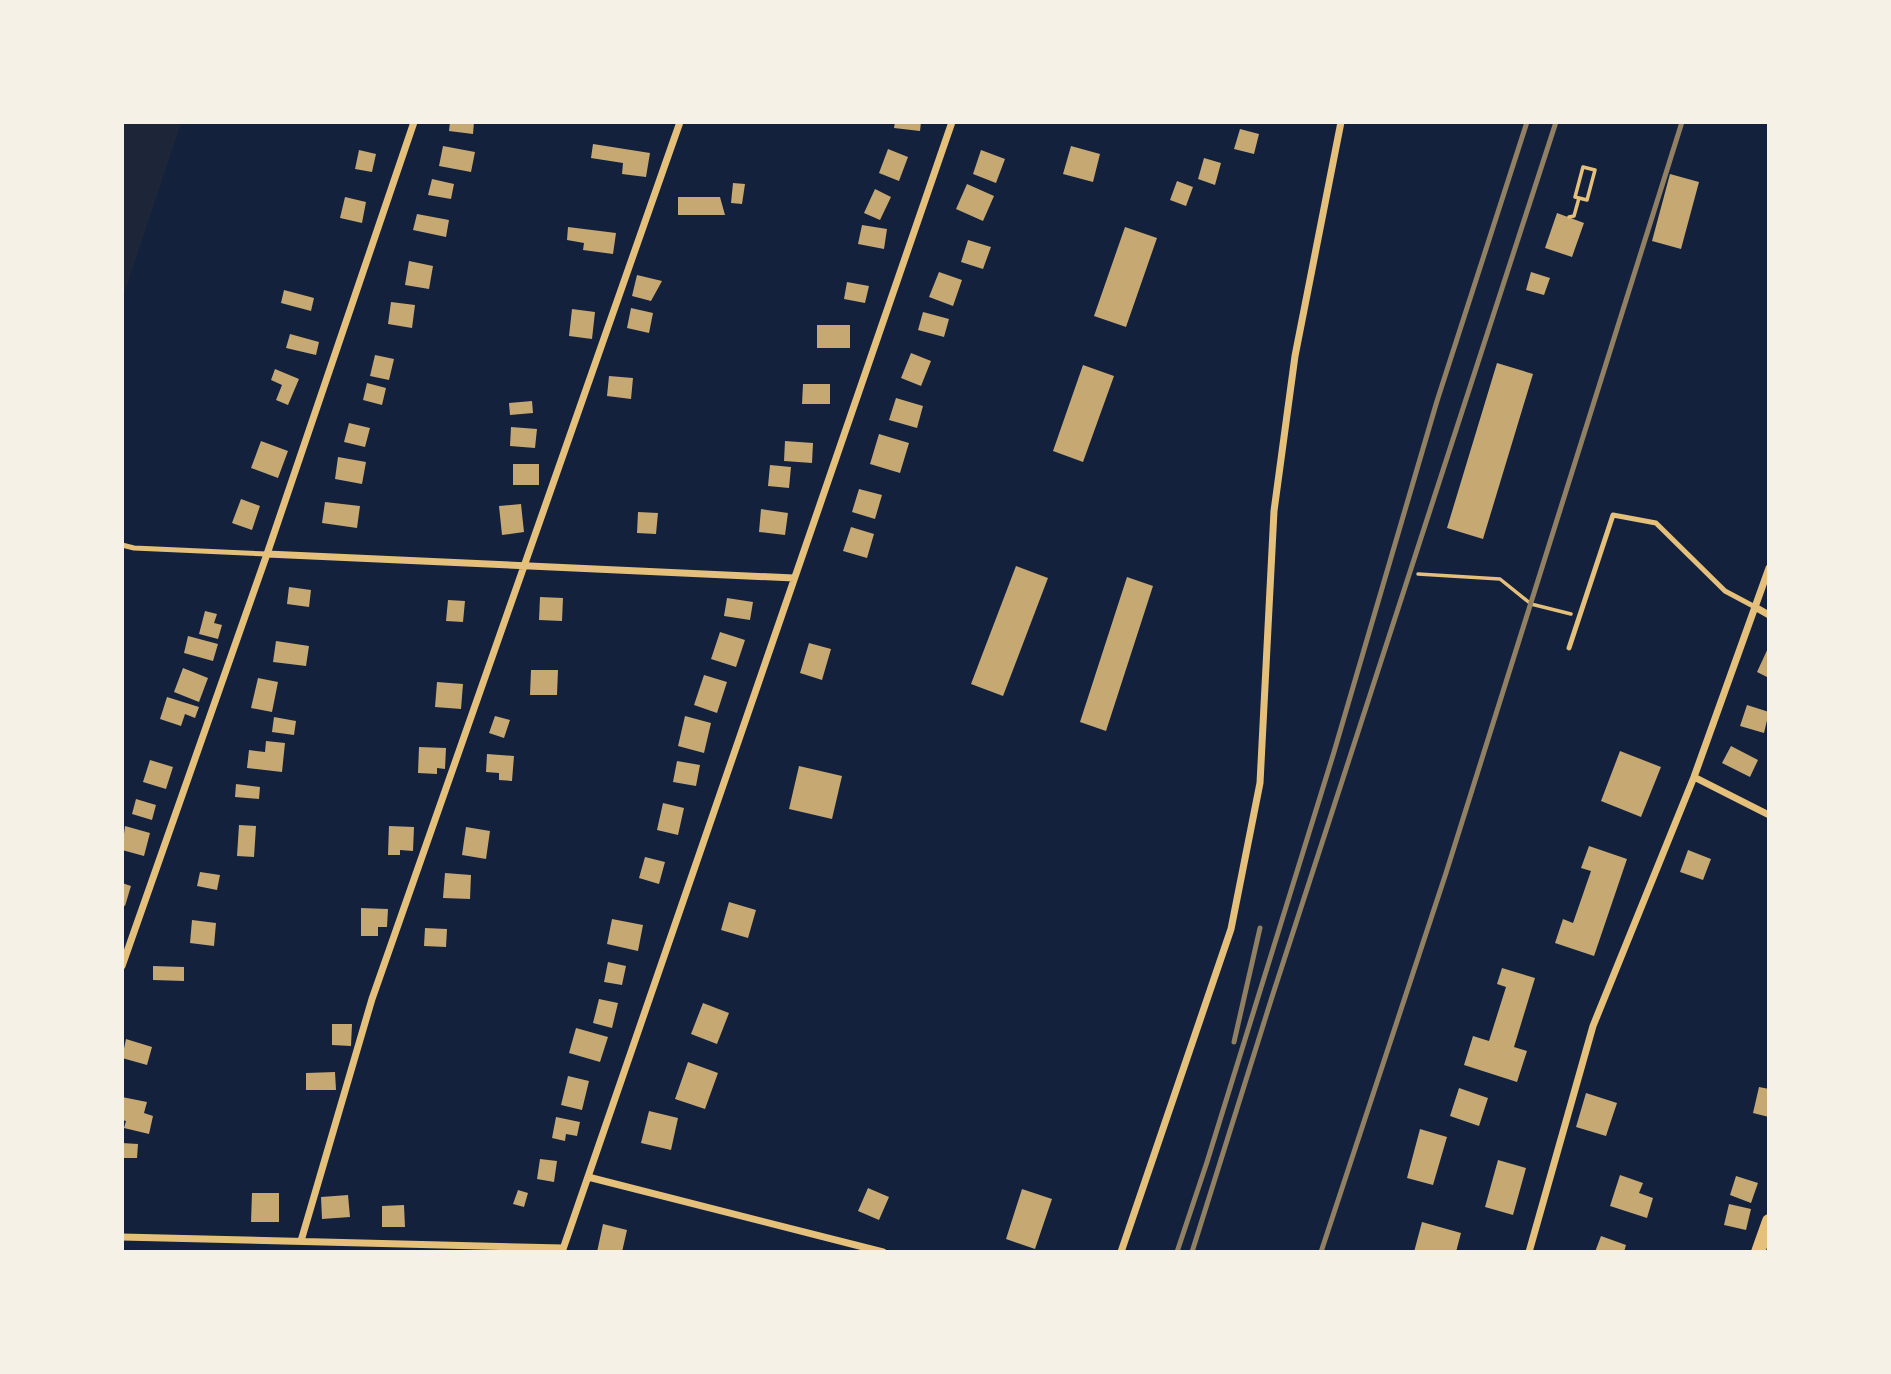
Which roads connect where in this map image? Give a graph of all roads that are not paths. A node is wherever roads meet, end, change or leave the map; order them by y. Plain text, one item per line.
1 (414, 122) edge
2 (680, 122) edge
3 (952, 122) edge
4 (1341, 122) edge
5 (122, 545) edge
6 (267, 554) junction
7 (527, 566) junction
8 (1769, 568) edge
9 (794, 578) junction
10 (1755, 607) junction
11 (1769, 615) edge
12 (1569, 648) dead end
13 (1694, 777) junction
14 (1769, 815) edge
15 (122, 966) edge
16 (588, 1177) junction
17 (1769, 1221) edge
18 (122, 1237) edge
19 (301, 1241) junction
20 (563, 1250) edge
21 (883, 1251) edge
22 (1121, 1251) edge
23 (1528, 1251) edge
24 (1758, 1251) edge

1 - 6 street
2 - 7 street
3 - 9 street
4 - 22 street
5 - 6 lane
6 - 7 street
6 - 15 street
7 - 9 street
7 - 19 street
8 - 10 street
9 - 16 street
10 - 11 street
10 - 12 lane
10 - 13 street
13 - 14 street
13 - 23 street
16 - 20 street
16 - 21 street
17 - 24 main road
18 - 19 street
19 - 20 street

